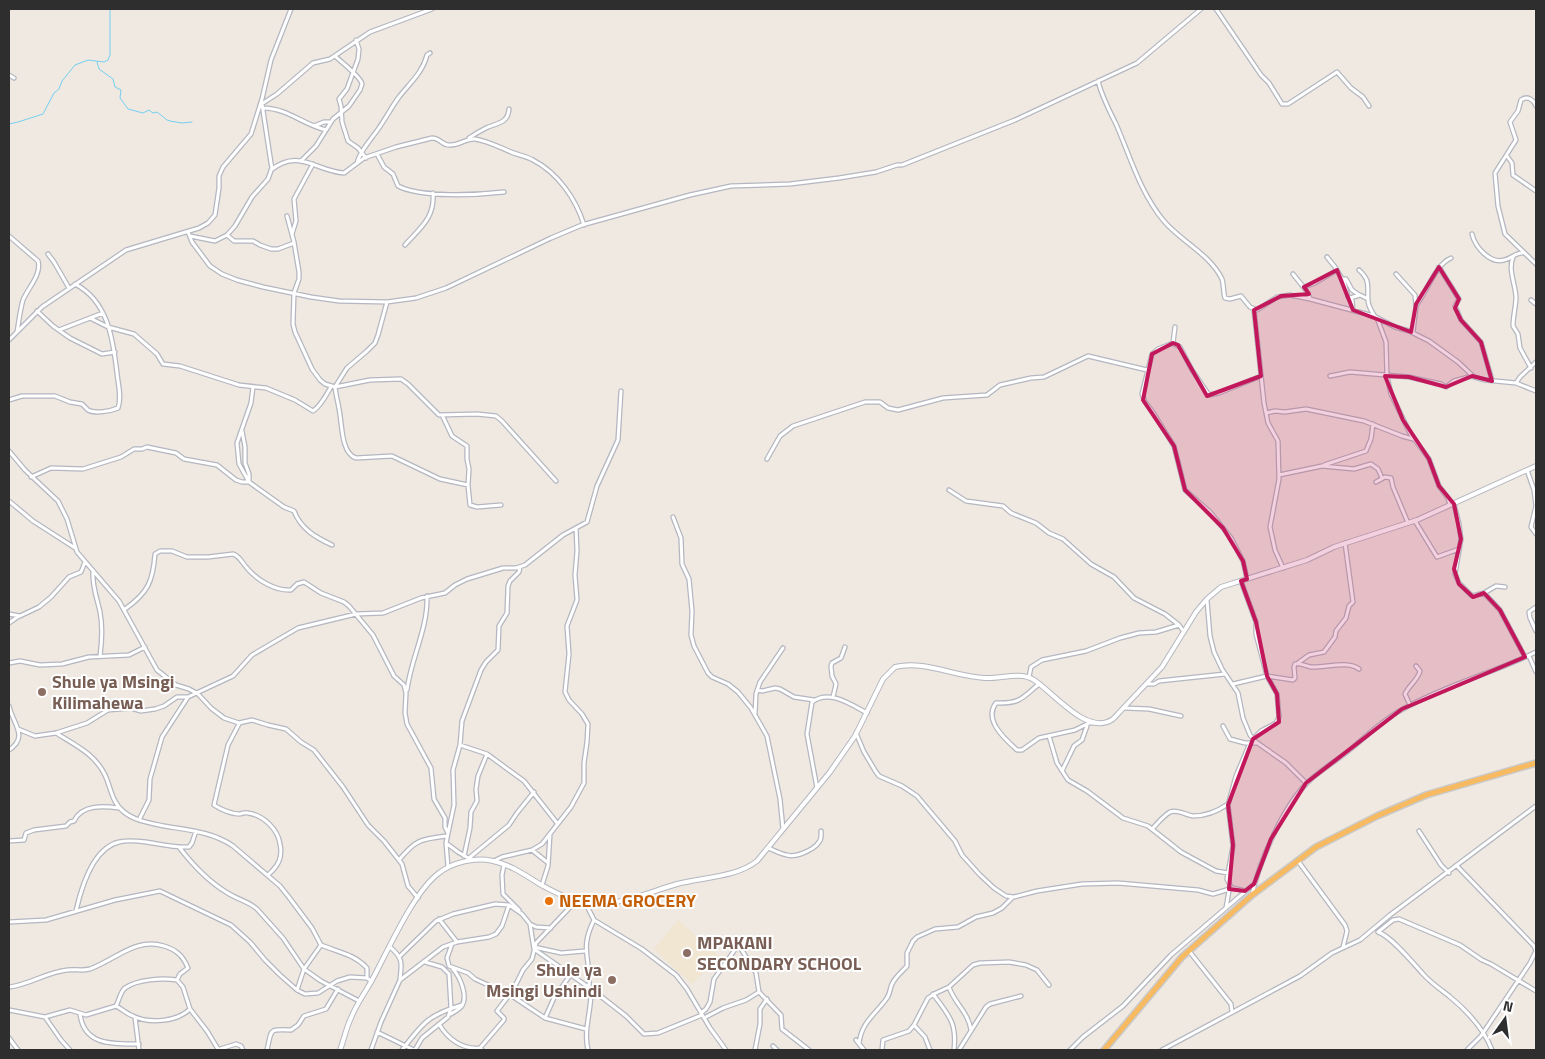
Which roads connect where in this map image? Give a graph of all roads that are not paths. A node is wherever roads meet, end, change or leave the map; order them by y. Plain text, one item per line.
1 (291, 9) edge
2 (432, 9) edge
3 (1201, 9) edge
4 (1216, 9) edge
5 (356, 40) junction
6 (430, 53) dead end
7 (335, 56) junction
8 (352, 73) junction
9 (9, 75) edge
10 (14, 78) dead end
11 (1098, 81) junction
12 (262, 106) junction
13 (1369, 106) dead end
14 (1536, 106) edge
15 (509, 110) dead end
16 (342, 112) junction
17 (331, 122) junction
18 (313, 126) junction
19 (326, 130) junction
20 (469, 139) junction
21 (361, 152) junction
22 (377, 154) junction
23 (1507, 156) junction
24 (366, 158) junction
25 (301, 161) junction
26 (313, 163) junction
27 (357, 164) junction
28 (272, 170) junction
29 (1536, 191) edge
30 (504, 192) dead end
31 (433, 193) junction
32 (287, 216) dead end
33 (584, 225) junction
34 (188, 232) junction
35 (1472, 234) dead end
36 (227, 235) junction
37 (292, 235) junction
38 (9, 236) edge
39 (190, 236) junction
40 (294, 243) junction
41 (405, 246) dead end
42 (1523, 253) junction
43 (48, 254) dead end
44 (1327, 257) dead end
45 (1513, 257) junction
46 (1451, 258) dead end
47 (1536, 264) edge
48 (1439, 267) junction
49 (1337, 270) junction
50 (1359, 270) dead end
51 (1293, 274) dead end
52 (1396, 274) dead end
53 (1342, 279) junction
54 (75, 284) junction
55 (1304, 287) junction
56 (68, 288) junction
57 (294, 293) junction
58 (1359, 295) junction
59 (1350, 298) junction
60 (1310, 299) junction
61 (1368, 299) junction
62 (1531, 300) dead end
63 (387, 302) junction
64 (1416, 304) junction
65 (1536, 304) edge
66 (1254, 310) junction
67 (1353, 310) junction
68 (37, 311) junction
69 (103, 313) junction
70 (1375, 317) junction
71 (90, 318) junction
72 (108, 327) junction
73 (1175, 328) dead end
74 (58, 330) junction
75 (17, 332) junction
76 (1413, 333) junction
77 (9, 340) edge
78 (1172, 343) junction
79 (116, 352) junction
80 (1536, 362) edge
81 (1531, 368) junction
82 (1147, 370) junction
83 (1261, 376) junction
84 (1330, 376) dead end
85 (1387, 376) junction
86 (1472, 376) junction
87 (1492, 381) junction
88 (1516, 383) junction
89 (253, 387) junction
90 (333, 387) junction
91 (1536, 390) edge
92 (621, 391) dead end
93 (9, 400) edge
94 (1266, 413) junction
95 (442, 416) junction
96 (1373, 424) junction
97 (242, 431) junction
98 (1414, 439) junction
99 (9, 451) edge
100 (767, 459) dead end
101 (1323, 466) junction
102 (1536, 466) edge
103 (1527, 470) junction
104 (1279, 475) junction
105 (32, 477) junction
106 (1382, 478) junction
107 (556, 481) dead end
108 (249, 482) junction
109 (1376, 482) dead end
110 (468, 485) junction
111 (949, 490) dead end
112 (9, 501) edge
113 (501, 505) dead end
114 (1452, 505) junction
115 (673, 517) dead end
116 (1414, 521) junction
117 (1408, 523) junction
118 (576, 528) junction
119 (1536, 534) edge
120 (1345, 543) junction
121 (332, 545) dead end
122 (75, 548) junction
123 (1459, 549) junction
124 (85, 562) junction
125 (520, 567) junction
126 (1283, 568) junction
127 (93, 571) junction
128 (1248, 579) junction
129 (1241, 581) junction
130 (1504, 587) dead end
131 (1484, 593) junction
132 (427, 596) junction
133 (1207, 599) junction
134 (1536, 607) edge
135 (125, 609) junction
136 (9, 614) edge
137 (356, 614) junction
138 (20, 616) junction
139 (9, 623) edge
140 (1180, 625) junction
141 (1536, 631) edge
142 (1184, 632) junction
143 (145, 647) junction
144 (845, 647) dead end
145 (783, 648) dead end
146 (1536, 652) edge
147 (100, 656) junction
148 (1527, 656) junction
149 (9, 662) edge
150 (1298, 663) junction
151 (1416, 666) dead end
152 (1359, 669) dead end
153 (1536, 672) edge
154 (1226, 674) junction
155 (1267, 676) junction
156 (1029, 677) junction
157 (1039, 684) junction
158 (1147, 684) junction
159 (1233, 684) junction
160 (757, 690) junction
161 (195, 692) junction
162 (406, 693) junction
163 (188, 697) junction
164 (833, 697) junction
165 (814, 700) junction
166 (1410, 705) junction
167 (9, 706) edge
168 (1124, 708) junction
169 (867, 712) junction
170 (755, 715) junction
171 (1180, 716) dead end
172 (9, 722) edge
173 (15, 723) junction
174 (239, 723) junction
175 (1092, 723) junction
176 (1087, 725) junction
177 (1223, 726) dead end
178 (18, 729) junction
179 (56, 733) junction
180 (856, 733) junction
181 (1049, 736) junction
182 (1253, 739) junction
183 (1250, 743) junction
184 (1258, 743) junction
185 (460, 745) junction
186 (9, 750) edge
187 (487, 754) junction
188 (1536, 763) edge
189 (1061, 772) junction
190 (1306, 784) junction
191 (817, 788) junction
192 (534, 792) junction
193 (1228, 804) junction
194 (1536, 806) edge
195 (120, 808) junction
196 (140, 820) junction
197 (557, 823) junction
198 (783, 829) junction
199 (1152, 829) junction
200 (196, 831) junction
201 (821, 831) dead end
202 (1419, 831) dead end
203 (550, 832) junction
204 (448, 834) junction
205 (9, 840) edge
206 (446, 843) junction
207 (179, 847) junction
208 (768, 848) junction
209 (532, 850) junction
210 (464, 856) junction
211 (471, 859) junction
212 (399, 860) junction
213 (1298, 860) junction
214 (494, 861) junction
215 (548, 863) junction
216 (504, 865) junction
217 (1457, 866) junction
218 (448, 867) junction
219 (1228, 873) junction
220 (1449, 873) junction
221 (268, 875) junction
222 (1254, 884) junction
223 (542, 885) junction
224 (1229, 890) junction
225 (1245, 891) junction
226 (1252, 895) junction
227 (1014, 897) junction
228 (418, 898) junction
229 (576, 900) junction
230 (586, 903) junction
231 (509, 905) junction
232 (1226, 908) junction
233 (76, 912) junction
234 (522, 914) junction
235 (439, 919) junction
236 (594, 920) junction
237 (9, 922) edge
238 (530, 924) junction
239 (551, 928) junction
240 (1372, 931) junction
241 (1378, 932) junction
242 (741, 938) dead end
243 (457, 942) junction
244 (452, 944) junction
245 (738, 944) junction
246 (321, 945) junction
247 (390, 947) junction
248 (1343, 947) junction
249 (534, 948) junction
250 (586, 951) junction
251 (1189, 951) junction
252 (400, 956) junction
253 (425, 962) junction
254 (453, 968) junction
255 (304, 969) junction
256 (571, 974) junction
257 (367, 978) junction
258 (177, 980) junction
259 (400, 980) junction
260 (1518, 980) junction
261 (372, 981) junction
262 (329, 985) junction
263 (1049, 985) dead end
264 (9, 987) edge
265 (948, 987) junction
266 (590, 988) junction
267 (338, 989) junction
268 (297, 990) junction
269 (1536, 991) edge
270 (759, 992) junction
271 (510, 994) junction
272 (934, 994) junction
273 (1020, 996) dead end
274 (767, 999) junction
275 (359, 1001) junction
276 (462, 1005) junction
277 (116, 1006) junction
278 (451, 1008) junction
279 (9, 1010) edge
280 (190, 1010) junction
281 (1232, 1012) junction
282 (80, 1014) junction
283 (450, 1015) junction
284 (702, 1015) junction
285 (45, 1017) junction
286 (135, 1017) junction
287 (545, 1018) junction
288 (439, 1024) junction
289 (914, 1025) junction
290 (586, 1029) junction
291 (971, 1030) junction
292 (377, 1032) junction
293 (1482, 1033) junction
294 (9, 1038) edge
295 (856, 1040) dead end
296 (138, 1044) junction
297 (859, 1044) junction
298 (406, 1045) junction
299 (773, 1046) dead end
300 (474, 1049) edge
301 (481, 1049) edge
302 (18, 1050) edge
303 (70, 1050) edge
304 (139, 1050) edge
305 (218, 1050) edge
306 (242, 1050) edge
307 (267, 1050) edge
308 (340, 1050) edge
309 (371, 1050) edge
310 (402, 1050) edge
311 (415, 1050) edge
312 (588, 1050) edge
313 (726, 1050) edge
314 (754, 1050) edge
315 (777, 1050) edge
316 (809, 1050) edge
317 (864, 1050) edge
318 (882, 1050) edge
319 (930, 1050) edge
320 (954, 1050) edge
321 (959, 1050) edge
322 (1070, 1050) edge
323 (1104, 1050) edge
324 (1162, 1050) edge
325 (1467, 1050) edge
326 (1492, 1050) edge

1 - 12 street
2 - 5 street
3 - 11 street
4 - 13 street
5 - 7 street
5 - 8 street
6 - 21 street
7 - 8 street
7 - 12 street
8 - 16 street
8 - 16 street
9 - 10 street
11 - 33 street
11 - 66 street
12 - 18 street
12 - 28 street
12 - 34 street
14 - 23 street
15 - 20 street
16 - 17 street
16 - 21 street
17 - 18 street
17 - 19 street
18 - 19 street
19 - 25 street
20 - 22 street
20 - 33 street
21 - 24 street
21 - 27 street
22 - 24 street
22 - 31 street
23 - 29 street
23 - 42 street
24 - 27 street
25 - 26 street
25 - 28 street
26 - 27 street
26 - 37 street
28 - 36 street
30 - 31 street
31 - 41 street
32 - 37 street
33 - 63 street
34 - 39 street
34 - 54 street
35 - 45 street
36 - 39 street
36 - 40 street
37 - 40 street
38 - 75 street
39 - 57 street
40 - 57 street
42 - 45 street
42 - 47 street
43 - 56 street
44 - 49 street
45 - 81 street
46 - 48 street
48 - 64 street
48 - 87 street
49 - 53 street
49 - 55 street
50 - 61 street
51 - 55 street
52 - 64 street
53 - 58 street
53 - 59 street
54 - 56 street
54 - 69 street
55 - 60 street
56 - 68 street
57 - 63 street
57 - 90 street
58 - 59 street
58 - 61 street
59 - 67 street
60 - 66 street
60 - 67 street
61 - 70 street
62 - 65 street
63 - 90 street
64 - 76 street
66 - 83 street
67 - 70 street
68 - 74 street
68 - 75 street
69 - 71 street
69 - 72 street
70 - 76 street
70 - 85 street
71 - 72 street
71 - 74 street
72 - 79 street
72 - 89 street
73 - 78 street
74 - 79 street
75 - 77 street
76 - 86 street
78 - 82 street
78 - 83 street
79 - 93 street
80 - 81 street
81 - 88 street
82 - 100 street
82 - 128 street
83 - 94 street
84 - 85 street
85 - 86 street
85 - 98 street
86 - 87 street
87 - 88 street
88 - 91 street
89 - 90 street
89 - 97 street
90 - 95 street
90 - 110 street
92 - 118 street
94 - 96 street
94 - 104 street
95 - 107 street
95 - 110 street
96 - 98 street
96 - 101 street
97 - 108 street
97 - 108 street
98 - 114 street
99 - 105 street
101 - 104 street
101 - 106 street
102 - 103 street
103 - 114 street
103 - 119 street
104 - 126 street
105 - 108 street
105 - 122 street
106 - 109 street
106 - 117 street
108 - 121 street
110 - 113 street
111 - 140 street
112 - 122 street
114 - 116 street
114 - 123 street
115 - 170 street
116 - 117 street
116 - 123 street
117 - 120 street
118 - 125 street
118 - 197 street
120 - 126 street
120 - 150 street
122 - 124 street
123 - 131 street
124 - 127 street
124 - 138 street
125 - 132 street
125 - 185 street
126 - 128 street
127 - 135 street
127 - 147 street
128 - 129 street
129 - 133 street
129 - 155 street
130 - 131 street
131 - 148 street
132 - 137 street
132 - 162 street
133 - 142 street
133 - 154 street
134 - 141 street
135 - 137 street
135 - 143 street
136 - 138 street
137 - 161 street
137 - 162 street
138 - 139 street
140 - 142 street
140 - 156 street
142 - 158 street
143 - 147 street
143 - 161 street
144 - 164 street
145 - 160 street
146 - 148 street
147 - 149 street
148 - 153 street
148 - 166 street
150 - 152 street
150 - 155 street
151 - 166 street
154 - 158 street
154 - 159 street
155 - 159 street
155 - 182 street
156 - 157 street
156 - 169 street
157 - 175 street
157 - 181 street
158 - 168 street
159 - 182 street
160 - 165 street
160 - 170 street
161 - 163 street
161 - 174 street
162 - 204 street
163 - 179 street
163 - 196 street
164 - 165 street
164 - 169 street
165 - 191 street
166 - 190 street
167 - 173 street
168 - 171 street
168 - 175 street
169 - 180 street
170 - 198 street
172 - 173 street
173 - 178 street
174 - 212 street
174 - 221 street
175 - 176 street
176 - 181 street
176 - 189 street
177 - 183 street
178 - 179 street
178 - 186 street
179 - 195 street
180 - 191 street
180 - 227 street
181 - 189 street
182 - 184 street
183 - 184 street
183 - 193 street
184 - 190 street
185 - 187 street
185 - 204 street
187 - 192 street
187 - 210 street
188 - 213 highway
189 - 199 street
190 - 222 street
191 - 198 street
192 - 197 street
192 - 211 street
193 - 199 street
193 - 219 street
194 - 217 street
195 - 196 street
195 - 205 street
196 - 200 street
197 - 203 street
198 - 208 street
199 - 219 street
200 - 207 street
200 - 221 street
201 - 208 street
202 - 220 street
203 - 209 street
203 - 215 street
204 - 206 street
204 - 212 street
206 - 210 street
206 - 218 street
207 - 233 street
207 - 255 street
208 - 230 street
209 - 214 street
209 - 215 street
210 - 211 street
211 - 214 street
211 - 218 street
212 - 228 street
213 - 226 highway
213 - 248 street
214 - 216 street
215 - 223 street
216 - 223 street
216 - 234 street
217 - 220 street
217 - 260 street
218 - 228 street
219 - 224 street
220 - 240 street
221 - 246 street
222 - 225 street
222 - 226 street
223 - 229 street
224 - 225 street
224 - 227 street
224 - 232 street
225 - 232 street
226 - 251 highway
227 - 297 street
228 - 247 street
229 - 230 street
229 - 239 street
230 - 236 street
231 - 234 street
231 - 235 street
231 - 243 street
232 - 322 street
233 - 237 street
233 - 268 street
234 - 238 street
235 - 243 street
235 - 252 street
236 - 250 street
236 - 284 street
238 - 239 street
238 - 249 street
239 - 249 street
240 - 241 street
240 - 248 street
241 - 260 street
241 - 293 street
242 - 245 street
243 - 244 street
244 - 253 street
244 - 254 street
245 - 270 street
245 - 284 street
246 - 255 street
246 - 257 street
247 - 252 street
247 - 261 street
248 - 281 street
249 - 250 street
249 - 256 street
249 - 271 street
250 - 266 street
251 - 281 street
251 - 323 highway
252 - 259 street
253 - 259 street
253 - 278 street
254 - 271 street
254 - 276 street
255 - 262 street
255 - 268 street
256 - 266 street
256 - 287 street
257 - 261 street
257 - 262 street
258 - 264 street
258 - 277 street
258 - 280 street
259 - 292 street
260 - 269 street
260 - 293 street
261 - 275 street
262 - 267 street
262 - 268 street
263 - 265 street
265 - 272 street
265 - 291 street
266 - 284 street
266 - 290 street
267 - 275 street
267 - 307 street
270 - 274 street
270 - 284 street
271 - 287 street
271 - 301 street
272 - 289 street
272 - 320 street
273 - 291 street
274 - 314 street
274 - 316 street
275 - 308 street
276 - 278 street
276 - 283 street
277 - 282 street
277 - 286 street
278 - 283 street
278 - 298 street
279 - 285 street
280 - 286 street
280 - 305 street
281 - 324 street
282 - 285 street
282 - 296 street
283 - 288 street
284 - 313 street
285 - 303 street
286 - 296 street
287 - 290 street
288 - 300 street
288 - 311 street
289 - 318 street
289 - 319 street
290 - 312 street
291 - 321 street
292 - 298 street
292 - 309 street
293 - 325 street
293 - 326 street
294 - 302 street
295 - 297 street
296 - 304 street
297 - 317 street
298 - 310 street
298 - 311 street
299 - 315 street
300 - 301 street
305 - 306 street

